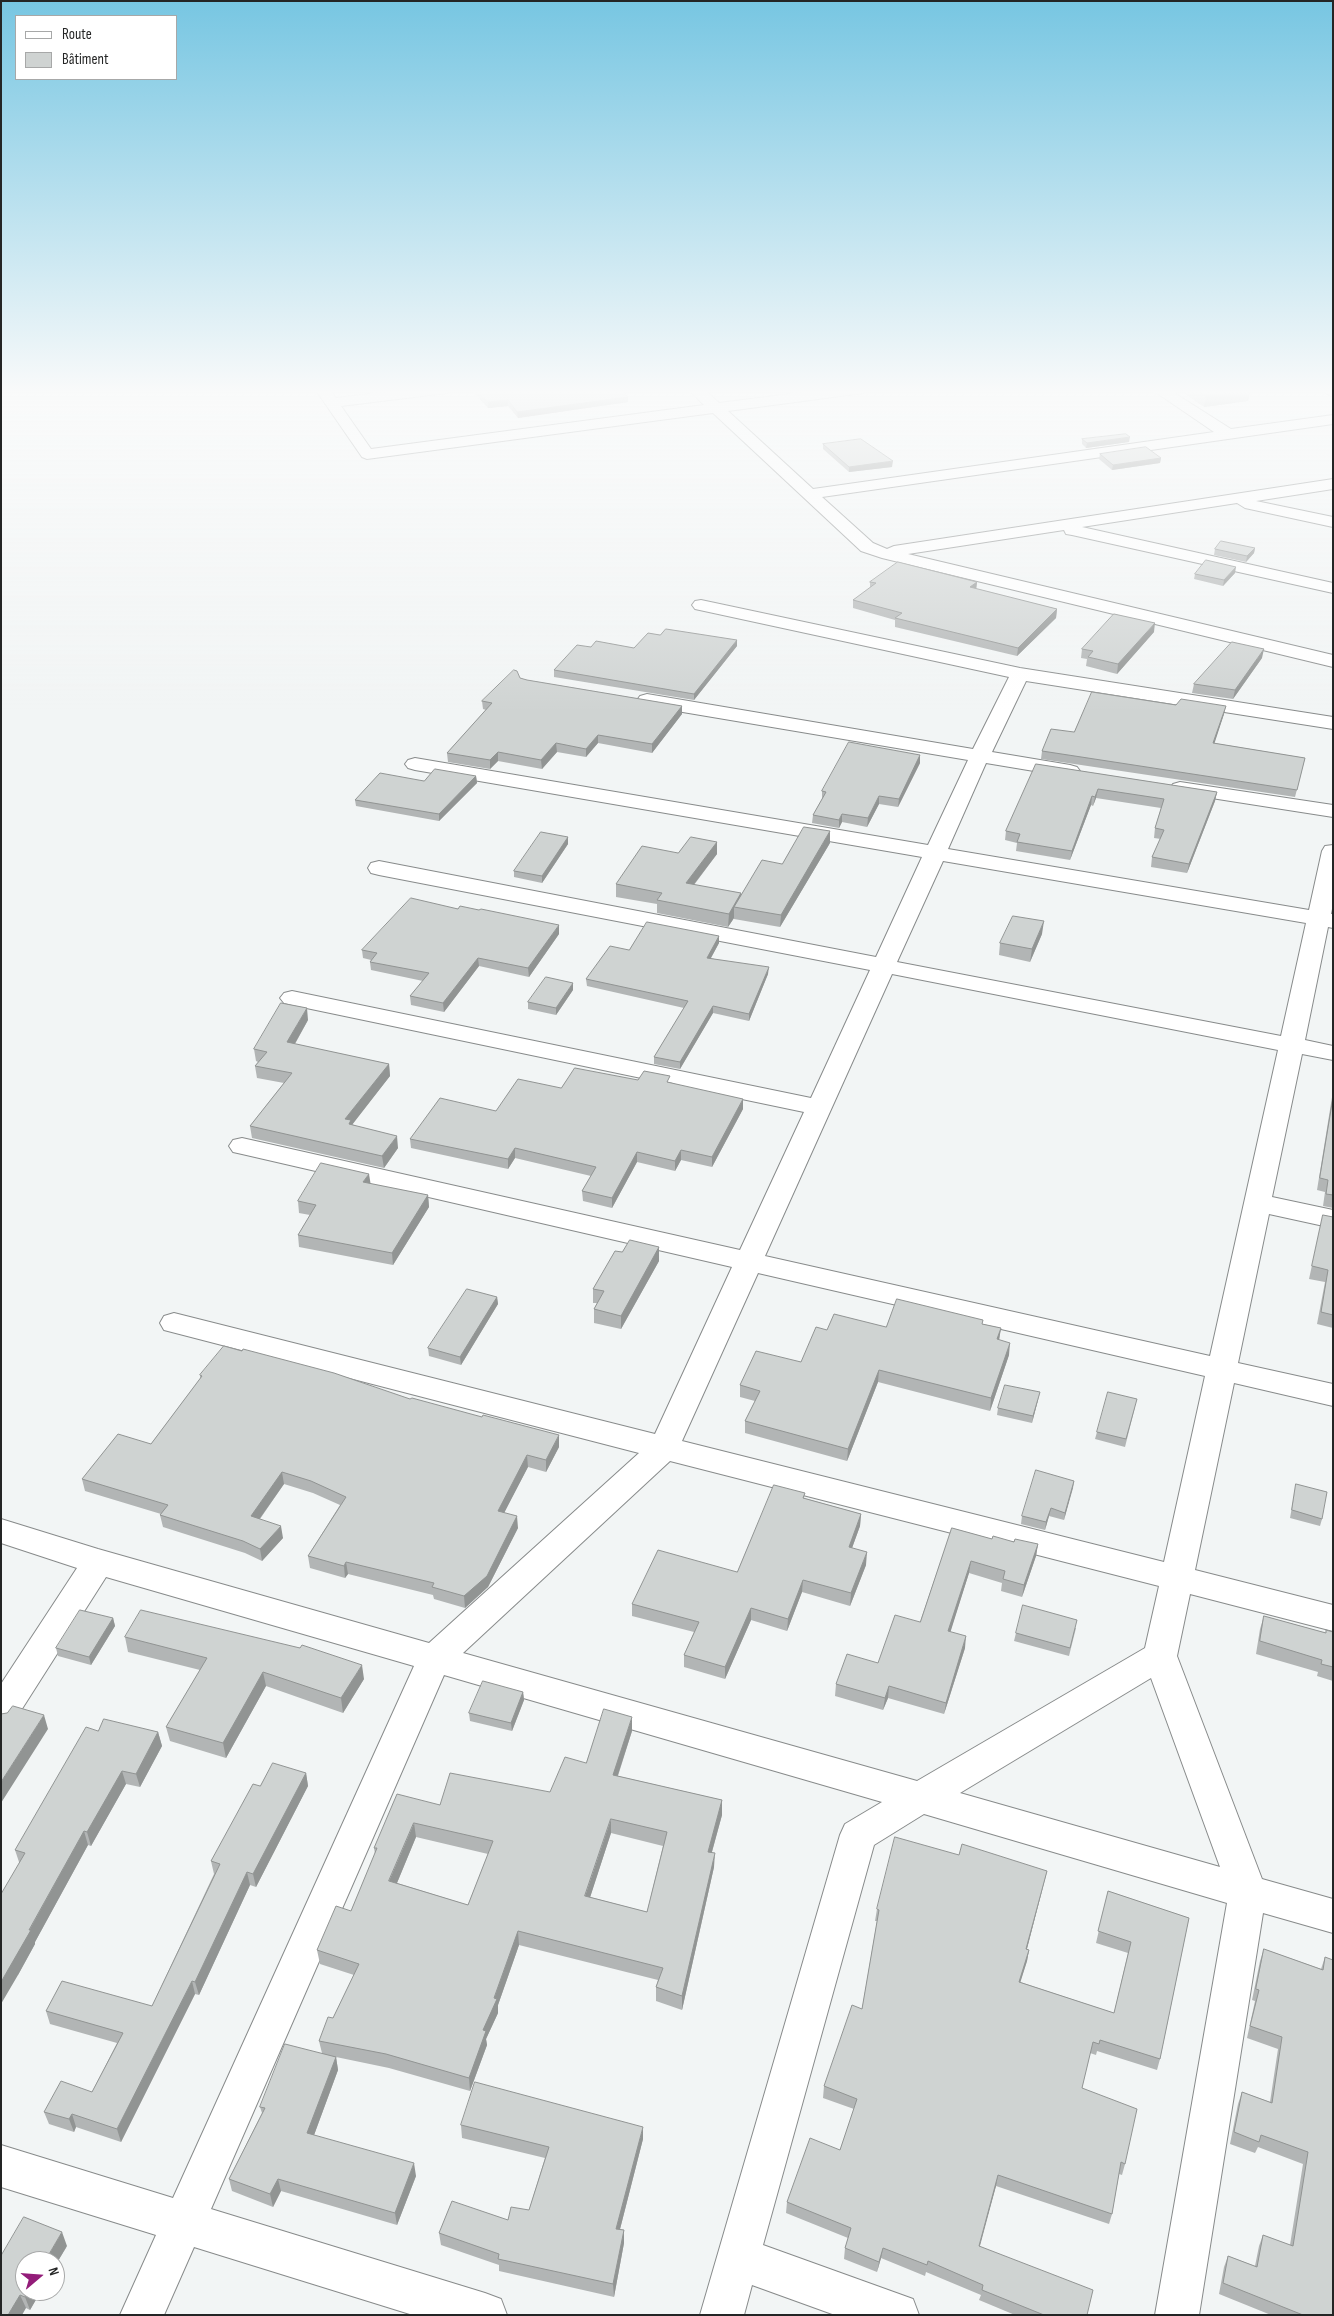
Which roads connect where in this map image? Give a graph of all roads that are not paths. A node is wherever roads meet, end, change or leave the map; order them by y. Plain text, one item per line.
1 (812, 497) edge
2 (1248, 497) edge
3 (1229, 500) junction
4 (1333, 522) edge
5 (1057, 526) junction
6 (882, 553) junction
7 (1333, 588) edge
8 (700, 605) dead end
9 (1333, 661) edge
10 (1020, 674) junction
11 (626, 697) edge
12 (1333, 723) edge
13 (978, 757) junction
14 (415, 764) dead end
15 (1087, 774) edge
16 (1166, 786) edge
17 (1333, 811) edge
18 (1333, 850) edge
19 (935, 853) junction
20 (380, 868) dead end
21 (1326, 920) edge
22 (884, 966) junction
23 (292, 998) dead end
24 (1291, 1045) junction
25 (1333, 1053) edge
26 (820, 1108) junction
27 (242, 1146) dead end
28 (1257, 1203) junction
29 (1333, 1218) edge
30 (750, 1262) junction
31 (174, 1323) dead end
32 (1222, 1369) junction
33 (1333, 1395) edge
34 (664, 1448) junction
35 (1, 1531) edge
36 (98, 1562) junction
37 (1177, 1579) junction
38 (1333, 1618) edge
39 (1160, 1656) junction
40 (435, 1658) junction
41 (1, 1713) edge
42 (921, 1798) junction
43 (1248, 1892) junction
44 (1333, 1916) edge
45 (1, 2166) edge
46 (183, 2222) junction
47 (738, 2258) junction
48 (142, 2315) edge
49 (485, 2315) edge
50 (722, 2315) edge
51 (897, 2315) edge
52 (1177, 2315) edge

1 - 6 street
2 - 3 street
3 - 4 street
3 - 5 street
5 - 6 street
5 - 7 street
6 - 9 street
8 - 10 street
10 - 12 street
10 - 13 street
11 - 13 street
13 - 15 street
13 - 19 street
14 - 19 street
16 - 17 street
18 - 21 street
19 - 21 street
19 - 22 street
20 - 22 street
21 - 24 street
22 - 24 street
22 - 26 street
23 - 26 street
24 - 25 street
24 - 28 street
26 - 30 street
27 - 30 street
28 - 29 street
28 - 32 street
30 - 32 street
30 - 34 street
31 - 34 street
32 - 33 street
32 - 37 street
34 - 37 street
34 - 40 street
35 - 36 street
36 - 40 street
36 - 41 street
37 - 38 street
37 - 39 street
39 - 42 street
39 - 43 street
40 - 42 street
40 - 46 street
42 - 43 street
42 - 47 street
43 - 44 street
43 - 52 street
45 - 46 street
46 - 48 street
46 - 49 street
47 - 50 street
47 - 51 street

